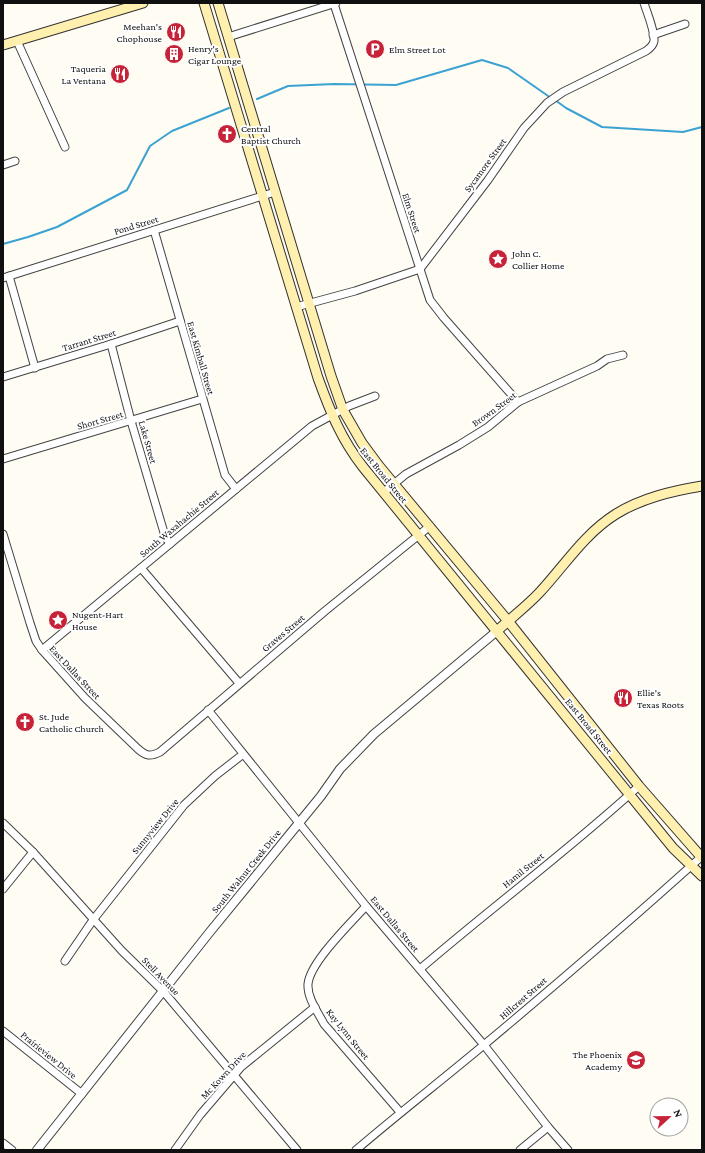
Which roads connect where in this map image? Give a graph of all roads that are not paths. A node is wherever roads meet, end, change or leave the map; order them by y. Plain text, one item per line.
1 (143, 3) edge
2 (204, 3) edge
3 (218, 3) edge
4 (335, 3) edge
5 (644, 3) edge
6 (685, 24) dead end
7 (653, 35) junction
8 (228, 37) junction
9 (17, 41) junction
10 (3, 45) edge
11 (240, 75) junction
12 (228, 79) junction
13 (255, 125) junction
14 (243, 129) junction
15 (65, 147) dead end
16 (16, 161) dead end
17 (3, 165) edge
18 (275, 192) junction
19 (263, 195) junction
20 (154, 230) junction
21 (420, 269) junction
22 (6, 277) edge
23 (309, 303) junction
24 (296, 307) junction
25 (180, 321) junction
26 (111, 344) junction
27 (623, 354) dead end
28 (35, 368) junction
29 (3, 377) edge
30 (375, 396) dead end
31 (202, 399) junction
32 (518, 402) junction
33 (343, 410) junction
34 (332, 415) junction
35 (131, 421) junction
36 (3, 459) edge
37 (394, 483) junction
38 (702, 486) edge
39 (236, 489) junction
40 (384, 492) junction
41 (430, 526) junction
42 (3, 534) edge
43 (419, 535) junction
44 (170, 544) junction
45 (141, 568) junction
46 (508, 621) junction
47 (497, 631) junction
48 (42, 650) junction
49 (239, 683) junction
50 (208, 710) junction
51 (582, 714) junction
52 (572, 722) junction
53 (242, 755) junction
54 (150, 756) joint
55 (640, 786) junction
56 (630, 795) junction
57 (3, 823) edge
58 (298, 823) junction
59 (32, 852) junction
60 (701, 858) edge
61 (691, 866) junction
62 (702, 876) edge
63 (3, 889) edge
64 (366, 906) junction
65 (94, 920) junction
66 (65, 961) dead end
67 (420, 969) junction
68 (163, 991) junction
69 (315, 1007) junction
70 (3, 1031) edge
71 (484, 1045) junction
72 (235, 1074) junction
73 (82, 1094) junction
74 (400, 1112) junction
75 (548, 1127) junction
76 (3, 1143) edge
77 (12, 1150) edge
78 (37, 1150) edge
79 (175, 1150) edge
80 (298, 1150) edge
81 (356, 1150) edge
82 (520, 1150) edge
83 (568, 1150) edge

1 - 9 main road
2 - 12 main road, East Broad Street
3 - 8 main road, East Broad Street
4 - 8 street
4 - 21 street, Elm Street
5 - 7 street
6 - 7 street
7 - 21 street, Sycamore Street
8 - 11 main road, East Broad Street
9 - 10 main road
9 - 15 street
11 - 12 main road
11 - 13 main road, East Broad Street
12 - 14 main road, East Broad Street
13 - 14 main road
13 - 18 main road, East Broad Street
14 - 19 main road, East Broad Street
16 - 17 street
18 - 19 street, Pond Street
18 - 23 main road, East Broad Street
19 - 20 street, Pond Street
19 - 24 main road, East Broad Street
20 - 22 street, Pond Street
20 - 25 street, East Kimball Street
21 - 23 street
21 - 32 street, Elm Street
22 - 28 street
23 - 24 street
23 - 33 main road, East Broad Street
24 - 34 main road, East Broad Street
25 - 26 street, Tarrant Street
25 - 31 street, East Kimball Street
26 - 28 street, Tarrant Street
26 - 35 street, Lake Street
27 - 32 street, Brown Street
28 - 29 street, Tarrant Street
30 - 33 street, South Waxahachie Street
31 - 35 street, Short Street
31 - 39 street, East Kimball Street
32 - 37 street, Brown Street
33 - 34 street, South Waxahachie Street
33 - 37 main road, East Broad Street
34 - 39 street, South Waxahachie Street
34 - 40 main road, East Broad Street
35 - 36 street, Short Street
35 - 44 street, Lake Street
37 - 40 street, Brown Street
37 - 41 main road, East Broad Street
38 - 46 main road
39 - 44 street, South Waxahachie Street
40 - 43 main road, East Broad Street
41 - 43 street, Graves Street
41 - 46 main road, East Broad Street
42 - 48 street, East Dallas Street
43 - 47 main road, East Broad Street
43 - 49 street, Graves Street
44 - 45 street, South Waxahachie Street
45 - 48 street, South Waxahachie Street
45 - 49 street
46 - 47 main road
46 - 51 main road, East Broad Street
47 - 52 main road, East Broad Street
47 - 58 street, South Walnut Creek Drive
48 - 54 street, East Dallas Street
49 - 50 street, Graves Street
50 - 53 street, East Dallas Street
50 - 54 street, Graves Street
51 - 52 main road
51 - 55 main road, East Broad Street
52 - 56 main road, East Broad Street
53 - 58 street, East Dallas Street
53 - 65 street, Sunnyview Drive
55 - 56 street, Hamil Street
55 - 60 main road, East Broad Street
56 - 61 main road, East Broad Street
56 - 67 street, Hamil Street
57 - 59 street, Stell Avenue
58 - 64 street, East Dallas Street
58 - 68 street, South Walnut Creek Drive
59 - 63 street
59 - 65 street, Stell Avenue
60 - 61 street, Hillcrest Street
61 - 62 main road, East Broad Street
61 - 71 street, Hillcrest Street
64 - 67 street, East Dallas Street
64 - 69 street, Kay Lynn Street
65 - 66 street, Sunnyview Drive
65 - 68 street, Stell Avenue
67 - 71 street, East Dallas Street
68 - 72 street, Stell Avenue
68 - 73 street, South Walnut Creek Drive
69 - 72 street, Mc Kown Drive
69 - 74 street, Kay Lynn Street
70 - 73 street, Prairieview Drive
71 - 74 street, Hillcrest Street
71 - 75 street, East Dallas Street
72 - 79 street, Mc Kown Drive
72 - 80 street, Stell Avenue
73 - 78 street, South Walnut Creek Drive
74 - 81 street, Hillcrest Street
75 - 82 street
75 - 83 street, East Dallas Street
76 - 77 street

